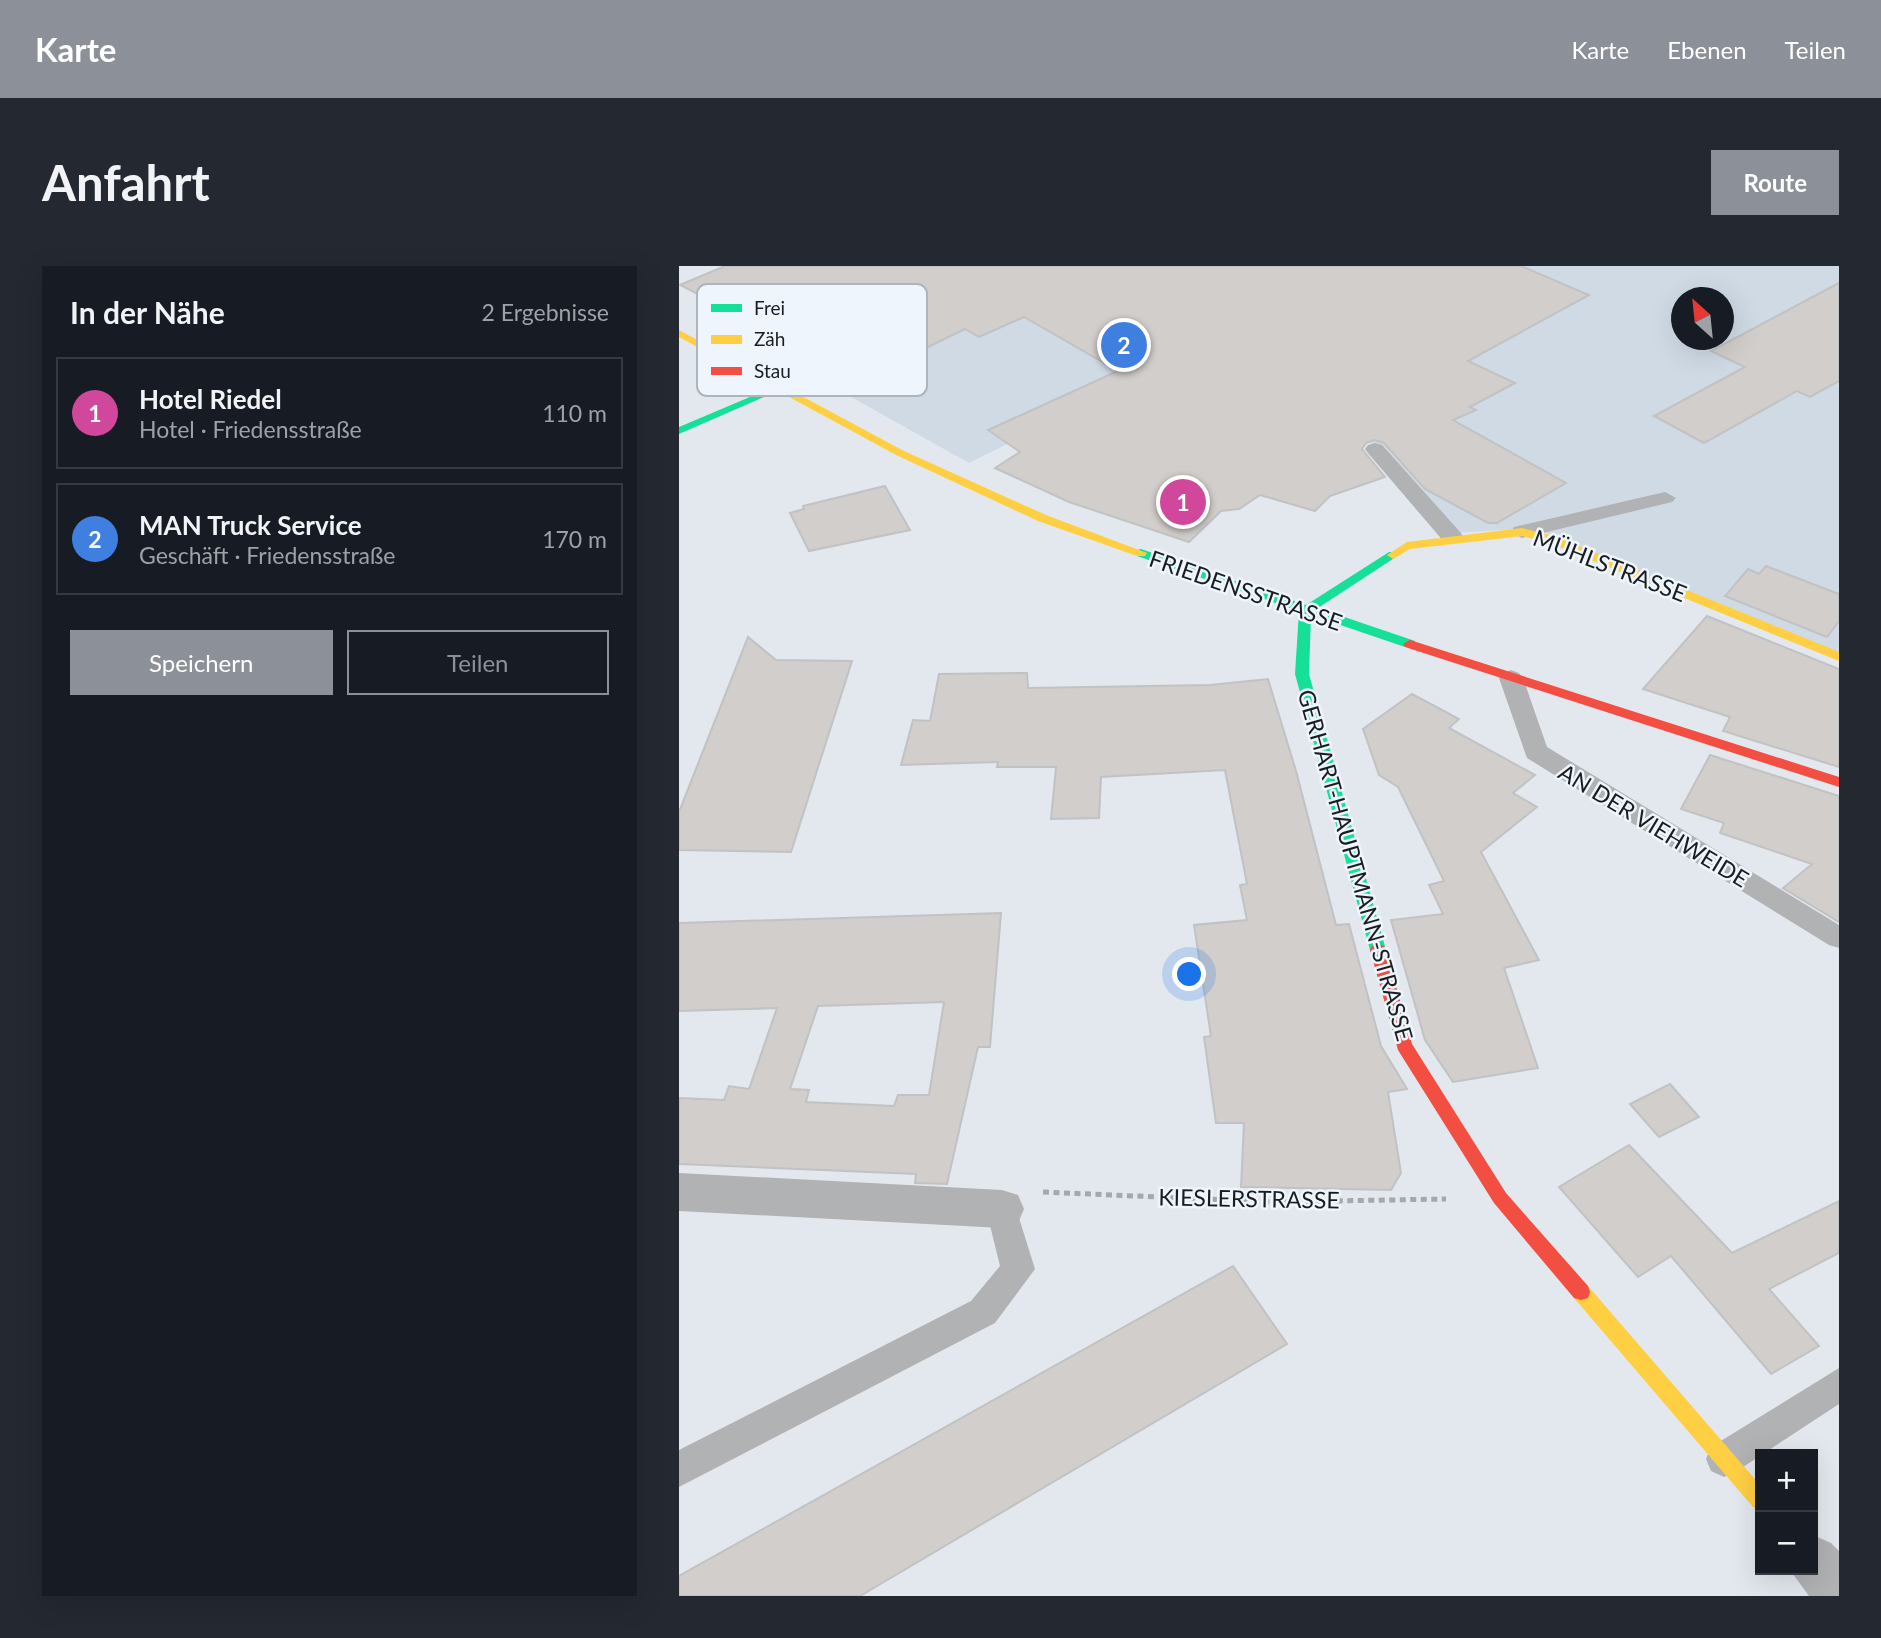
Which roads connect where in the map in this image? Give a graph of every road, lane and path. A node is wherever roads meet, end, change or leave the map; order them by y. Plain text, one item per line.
1 (679, 333) edge
2 (697, 343) edge
3 (760, 396) edge
4 (794, 396) edge
5 (679, 431) edge
6 (1375, 449) dead end
7 (1665, 498) dead end
8 (1521, 532) junction
9 (1453, 538) junction
10 (1305, 611) junction
11 (1839, 657) edge
12 (1511, 678) junction
13 (1839, 782) edge
14 (1839, 938) edge
15 (679, 1192) edge
16 (1500, 1198) junction
17 (1002, 1209) junction
18 (1839, 1384) edge
19 (1724, 1459) junction
20 (679, 1469) edge
21 (1755, 1494) edge
22 (1818, 1567) edge
23 (1839, 1591) edge

1 - 2 main road, FRIEDENSSTRASSE
3 - 5 main road
4 - 10 main road, FRIEDENSSTRASSE
6 - 9 lane
7 - 8 lane
8 - 9 main road, MÜHLSTRASSE
8 - 11 main road, MÜHLSTRASSE
9 - 10 main road, MÜHLSTRASSE
10 - 12 main road, FRIEDENSSTRASSE
10 - 16 main road, GERHART-HAUPTMANN-STRASSE
12 - 13 main road, FRIEDENSSTRASSE
12 - 14 lane, AN DER VIEHWEIDE
15 - 17 street
16 - 17 path, KIESLERSTRASSE
16 - 19 main road, GERHART-HAUPTMANN-STRASSE
17 - 20 lane
18 - 19 lane
19 - 21 main road, GERHART-HAUPTMANN-STRASSE
22 - 23 street

